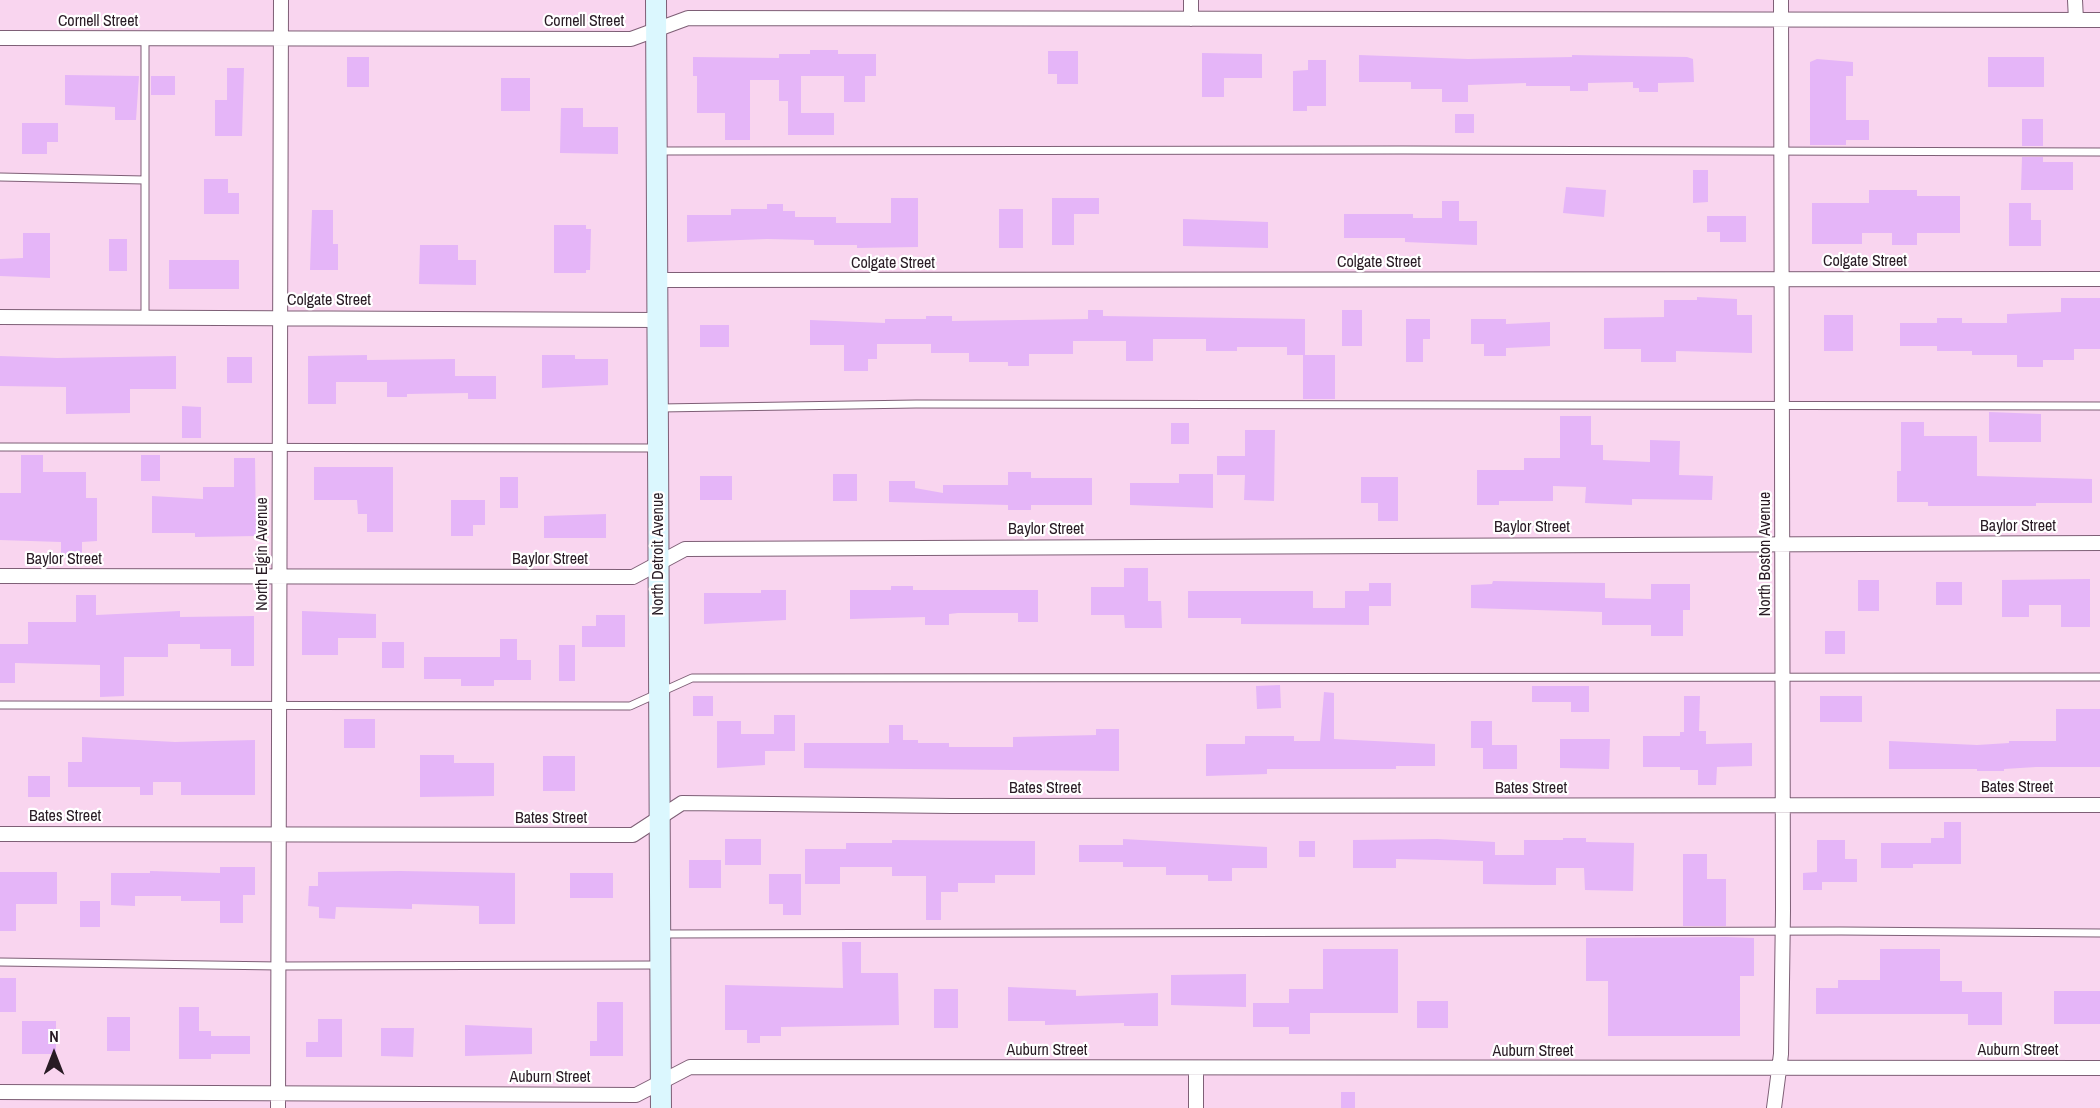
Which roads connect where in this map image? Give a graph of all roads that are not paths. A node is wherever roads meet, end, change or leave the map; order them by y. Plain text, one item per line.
1 (281, 0) edge
2 (656, 0) edge
3 (1191, 0) edge
4 (1781, 0) edge
5 (2076, 0) edge
6 (1191, 19) junction
7 (1781, 20) junction
8 (2076, 20) junction
9 (2100, 20) edge
10 (657, 30) junction
11 (0, 38) edge
12 (145, 38) junction
13 (281, 38) junction
14 (657, 152) junction
15 (1781, 152) junction
16 (2100, 153) edge
17 (0, 177) edge
18 (144, 180) junction
19 (1781, 279) junction
20 (2100, 279) edge
21 (657, 280) junction
22 (0, 317) edge
23 (145, 317) junction
24 (280, 318) junction
25 (657, 320) junction
26 (2100, 405) edge
27 (1782, 406) junction
28 (658, 408) junction
29 (0, 447) edge
30 (280, 447) junction
31 (658, 448) junction
32 (2100, 543) edge
33 (1782, 544) junction
34 (659, 563) junction
35 (0, 576) edge
36 (280, 577) junction
37 (1782, 676) junction
38 (2100, 677) edge
39 (659, 694) junction
40 (279, 704) junction
41 (0, 705) edge
42 (2100, 805) edge
43 (1783, 806) junction
44 (659, 819) junction
45 (0, 834) edge
46 (279, 835) junction
47 (1783, 932) junction
48 (2100, 933) edge
49 (660, 934) junction
50 (0, 962) edge
51 (660, 964) junction
52 (279, 966) junction
53 (1196, 1068) junction
54 (1779, 1068) junction
55 (2100, 1068) edge
56 (661, 1082) junction
57 (0, 1092) edge
58 (278, 1093) junction
59 (278, 1108) edge
60 (661, 1108) edge
61 (1196, 1108) edge
62 (1774, 1108) edge

1 - 13 street, North Elgin Avenue
2 - 10 street, North Detroit Avenue
3 - 6 street
4 - 7 street, North Boston Avenue
5 - 8 street
6 - 7 street, Cornell Street
6 - 10 street, Cornell Street
7 - 8 street, Cornell Street
7 - 15 street, North Boston Avenue
8 - 9 street, Cornell Street
10 - 13 street, Cornell Street
10 - 14 street, North Detroit Avenue
11 - 12 street, Cornell Street
12 - 13 street, Cornell Street
12 - 18 lane
13 - 24 street, North Elgin Avenue
14 - 15 lane
14 - 21 street, North Detroit Avenue
15 - 16 lane
15 - 19 street, North Boston Avenue
17 - 18 lane
18 - 23 lane
19 - 20 street, Colgate Street
19 - 21 street, Colgate Street
19 - 27 street, North Boston Avenue
21 - 25 street, North Detroit Avenue
22 - 23 street, Colgate Street
23 - 24 street, Colgate Street
24 - 25 street, Colgate Street
24 - 30 street, North Elgin Avenue
25 - 28 street, North Detroit Avenue
26 - 27 lane
27 - 28 lane
27 - 33 street, North Boston Avenue
28 - 31 street, North Detroit Avenue
29 - 30 lane
30 - 31 lane
30 - 36 street, North Elgin Avenue
31 - 34 street, North Detroit Avenue
32 - 33 street, Baylor Street
33 - 34 street, Baylor Street
33 - 37 street, North Boston Avenue
34 - 36 street, Baylor Street
34 - 39 street, North Detroit Avenue
35 - 36 street, Baylor Street
36 - 40 street, North Elgin Avenue
37 - 38 lane
37 - 39 lane
37 - 43 street, North Boston Avenue
39 - 40 lane
39 - 44 street, North Detroit Avenue
40 - 41 lane
40 - 46 street, North Elgin Avenue
42 - 43 street, Bates Street
43 - 44 street, Bates Street
43 - 47 street, North Boston Avenue
44 - 46 street, Bates Street
44 - 49 street, North Detroit Avenue
45 - 46 street, Bates Street
46 - 52 street, North Elgin Avenue
47 - 48 lane
47 - 49 lane
47 - 54 street, North Boston Avenue
49 - 51 street, North Detroit Avenue
50 - 52 lane
51 - 52 lane
51 - 56 street, North Detroit Avenue
52 - 58 street, North Elgin Avenue
53 - 54 street, Auburn Street
53 - 56 street, Auburn Street
53 - 61 street
54 - 55 street, Auburn Street
54 - 62 street, North Boston Avenue
56 - 58 street, Auburn Street
56 - 60 street, North Detroit Avenue
57 - 58 street, Auburn Street
58 - 59 street, North Elgin Avenue

